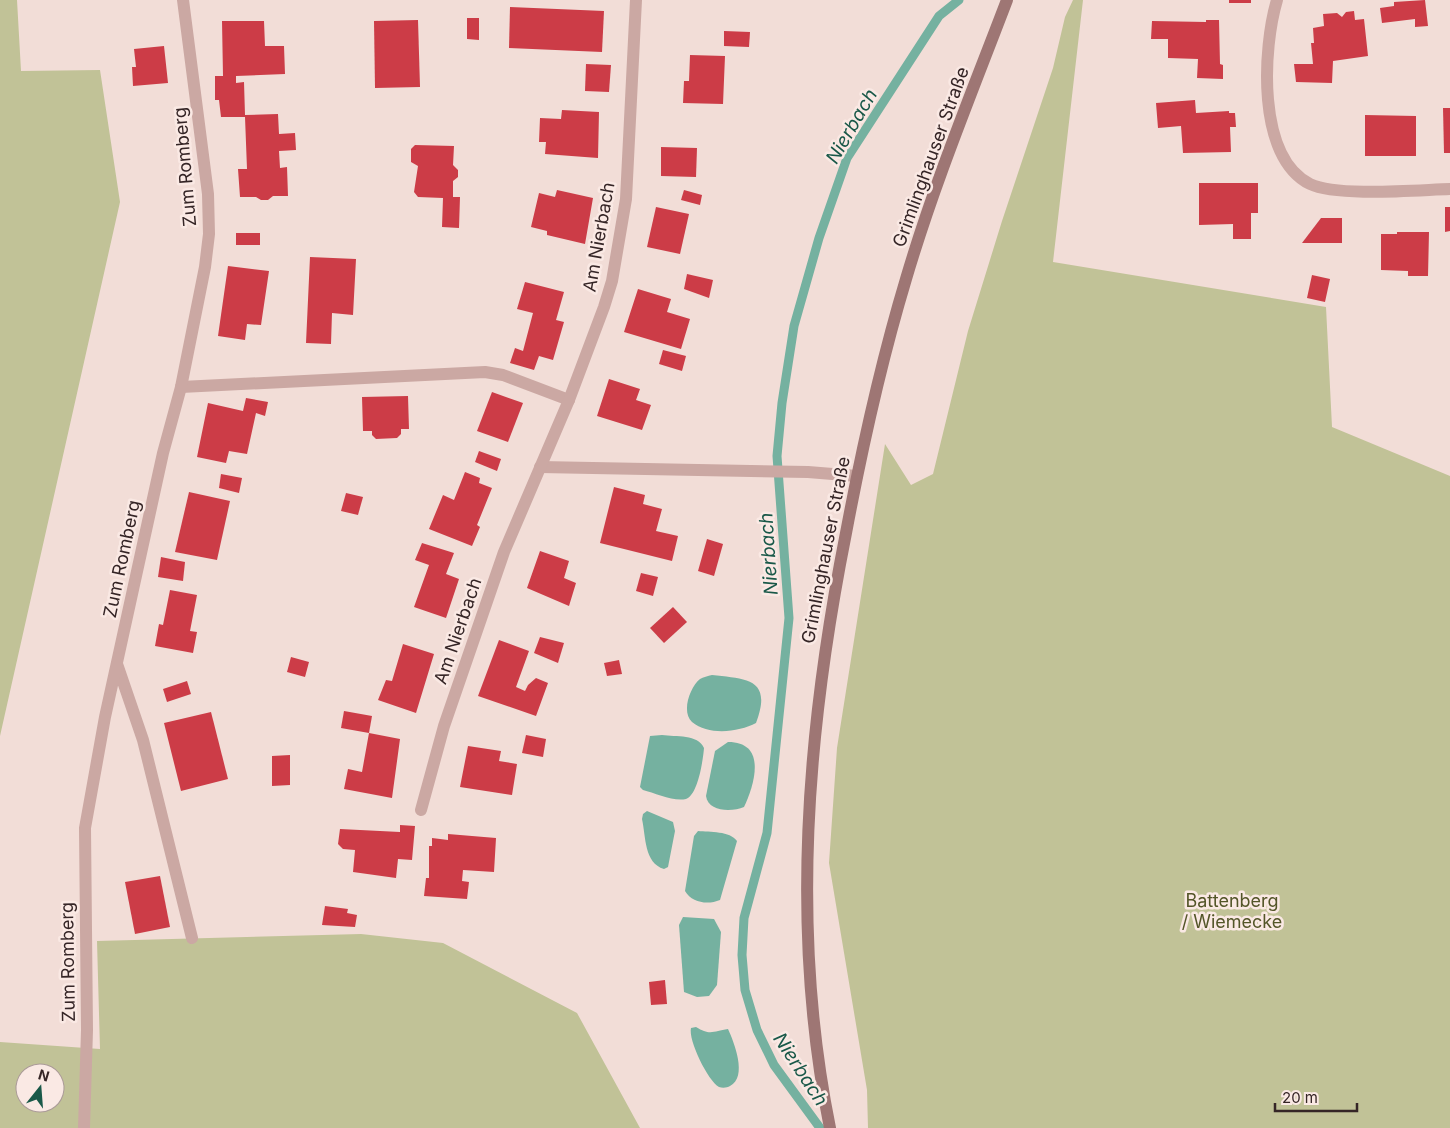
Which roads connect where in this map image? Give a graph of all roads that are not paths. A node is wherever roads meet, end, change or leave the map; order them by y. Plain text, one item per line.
1 (183, 0) edge
2 (636, 0) edge
3 (1007, 0) edge
4 (1278, 0) edge
5 (1450, 189) edge
6 (181, 387) junction
7 (569, 400) junction
8 (540, 467) junction
9 (857, 476) junction
10 (117, 664) junction
11 (421, 810) dead end
12 (192, 938) dead end
13 (84, 1128) edge
14 (830, 1128) edge

1 - 6 street, Zum Romberg
2 - 7 street, Am Nierbach
3 - 9 main road, Grimlinghauser Straße
4 - 5 street
6 - 7 street
6 - 10 street, Zum Romberg
7 - 8 street, Am Nierbach
8 - 9 street
8 - 11 street, Am Nierbach
9 - 14 main road, Grimlinghauser Straße
10 - 12 street
10 - 13 street, Zum Romberg

